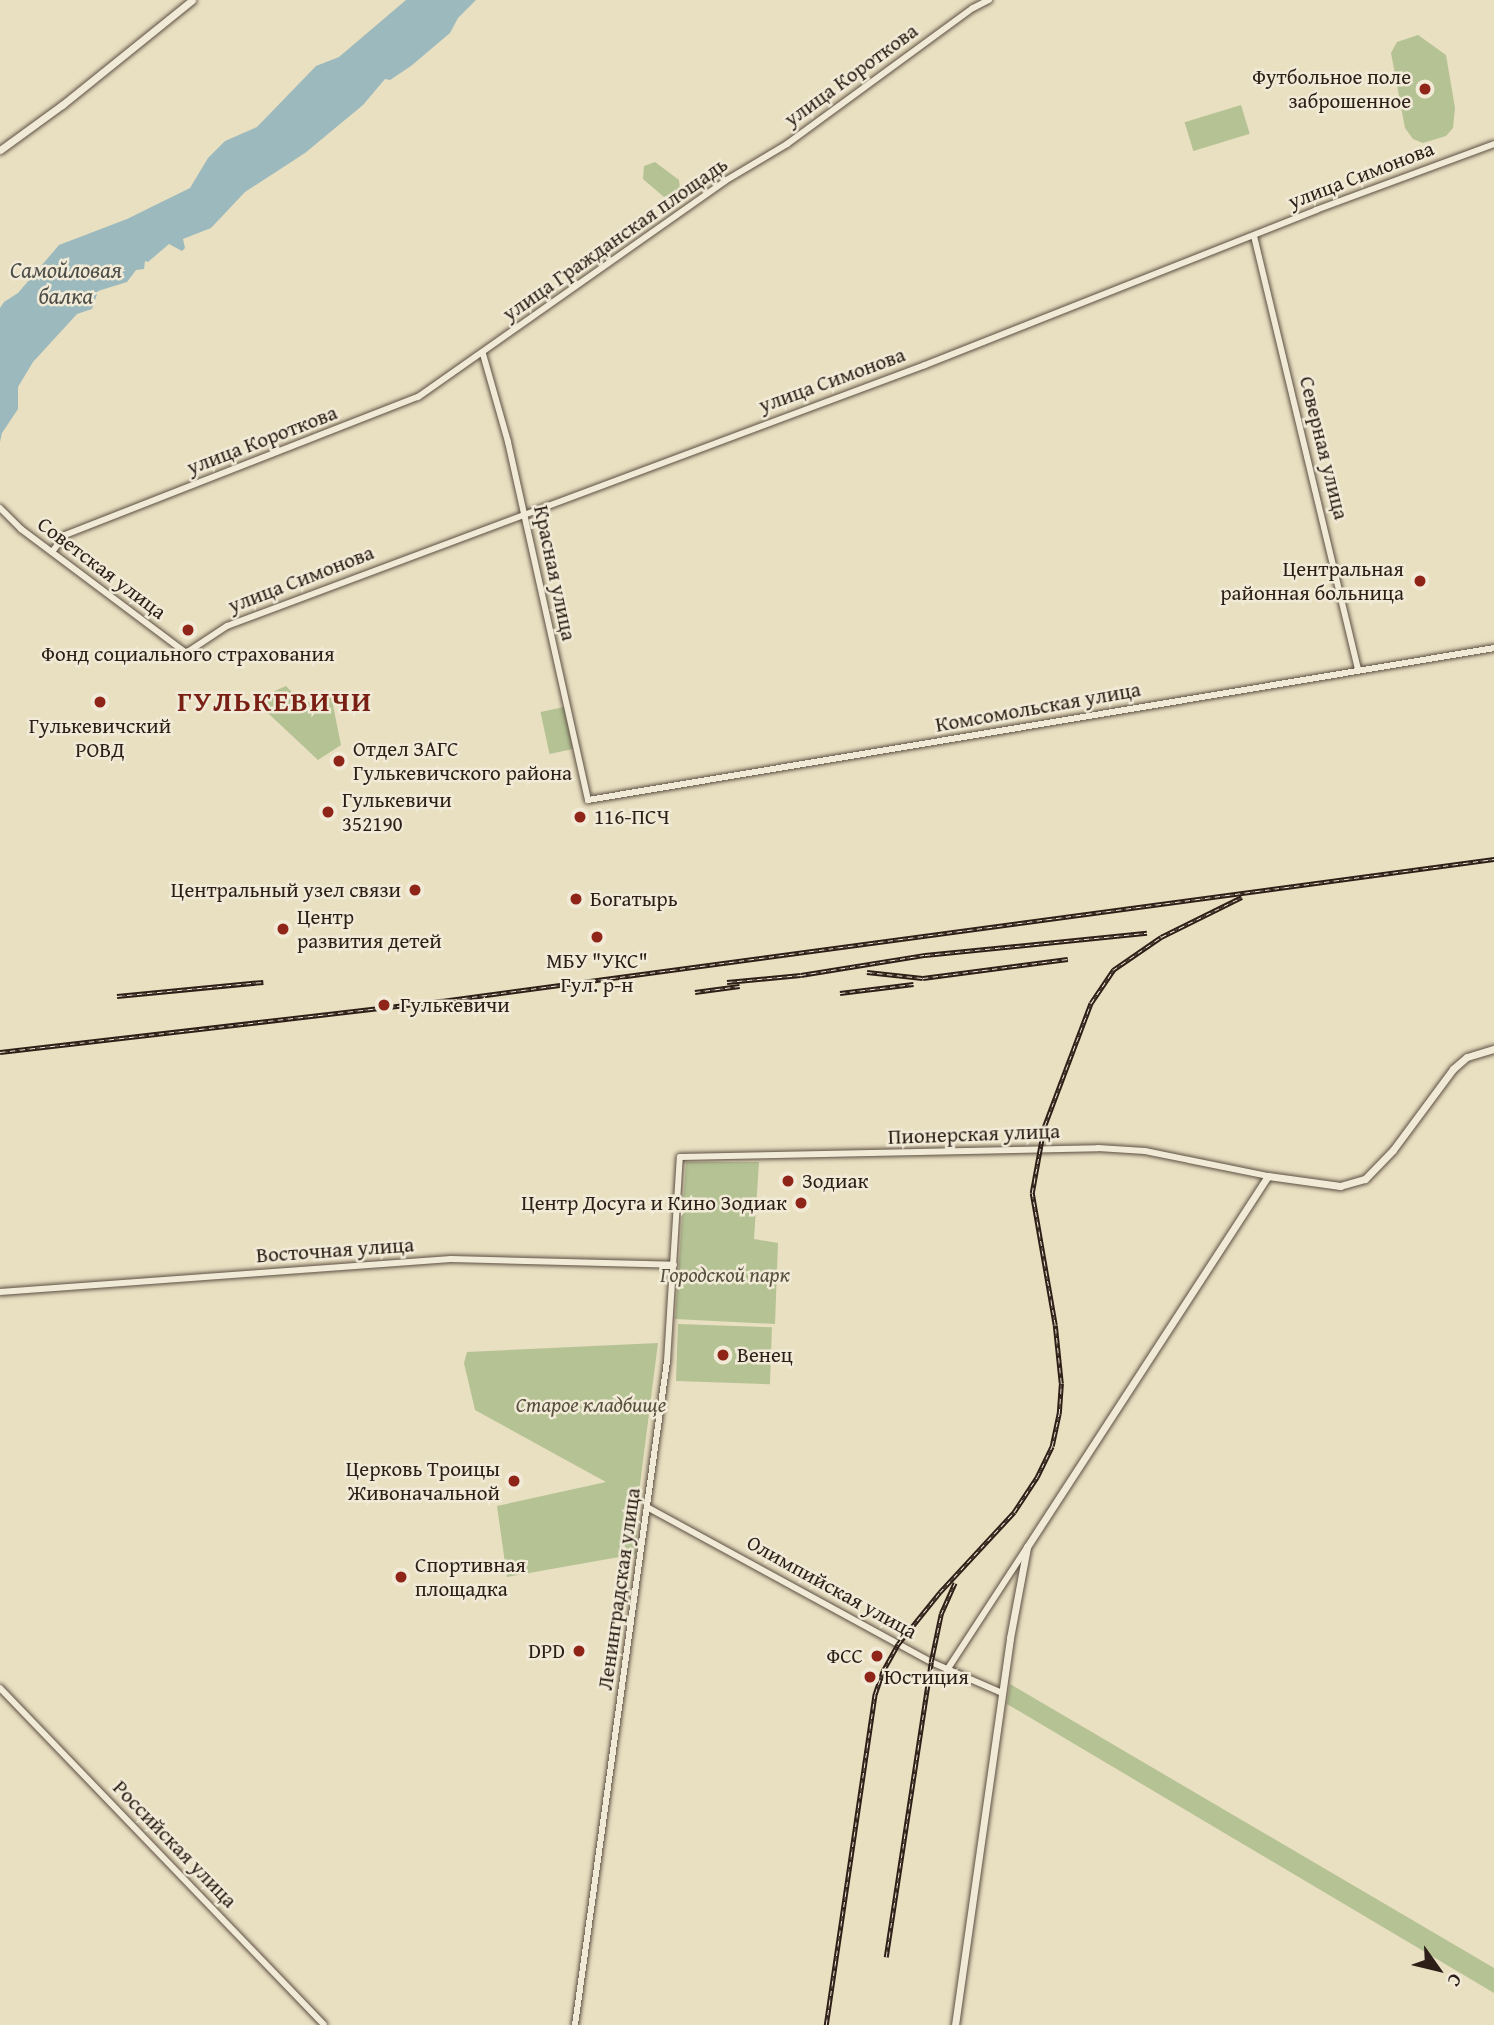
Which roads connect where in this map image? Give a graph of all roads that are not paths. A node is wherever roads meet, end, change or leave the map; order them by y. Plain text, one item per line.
1 (192, 0) edge
2 (989, 0) edge
3 (1494, 144) edge
4 (0, 150) edge
5 (769, 155) joint
6 (1254, 236) junction
7 (483, 354) junction
8 (0, 508) edge
9 (525, 513) junction
10 (52, 552) junction
11 (1494, 648) edge
12 (186, 653) joint
13 (1358, 670) junction
14 (588, 800) joint
15 (1494, 1049) edge
16 (680, 1157) joint
17 (1268, 1176) junction
18 (674, 1265) junction
19 (0, 1292) edge
20 (647, 1507) junction
21 (1027, 1547) junction
22 (947, 1670) junction
23 (0, 1688) edge
24 (1002, 1693) junction
25 (324, 2025) edge
26 (575, 2025) edge
27 (955, 2025) edge

1 - 4 main road
2 - 5 street, улица Короткова
3 - 6 street, улица Симонова
5 - 7 street, улица Гражданская площадь
6 - 9 street, улица Симонова
6 - 13 street, Северная улица
7 - 9 street, Красная улица
7 - 10 street, улица Короткова
8 - 10 street, Советская улица
9 - 12 street, улица Симонова
9 - 14 street, Красная улица
10 - 12 street, Советская улица
11 - 13 street, Комсомольская улица
13 - 14 street, Комсомольская улица
15 - 17 main road
16 - 17 street, Пионерская улица
16 - 18 street, Ленинградская улица
17 - 21 main road
18 - 19 street, Восточная улица
18 - 20 street, Ленинградская улица
20 - 22 street, Олимпийская улица
20 - 26 street, Ленинградская улица
21 - 22 street
21 - 24 main road
22 - 24 street, Олимпийская улица
23 - 25 street, Российская улица
24 - 27 main road

